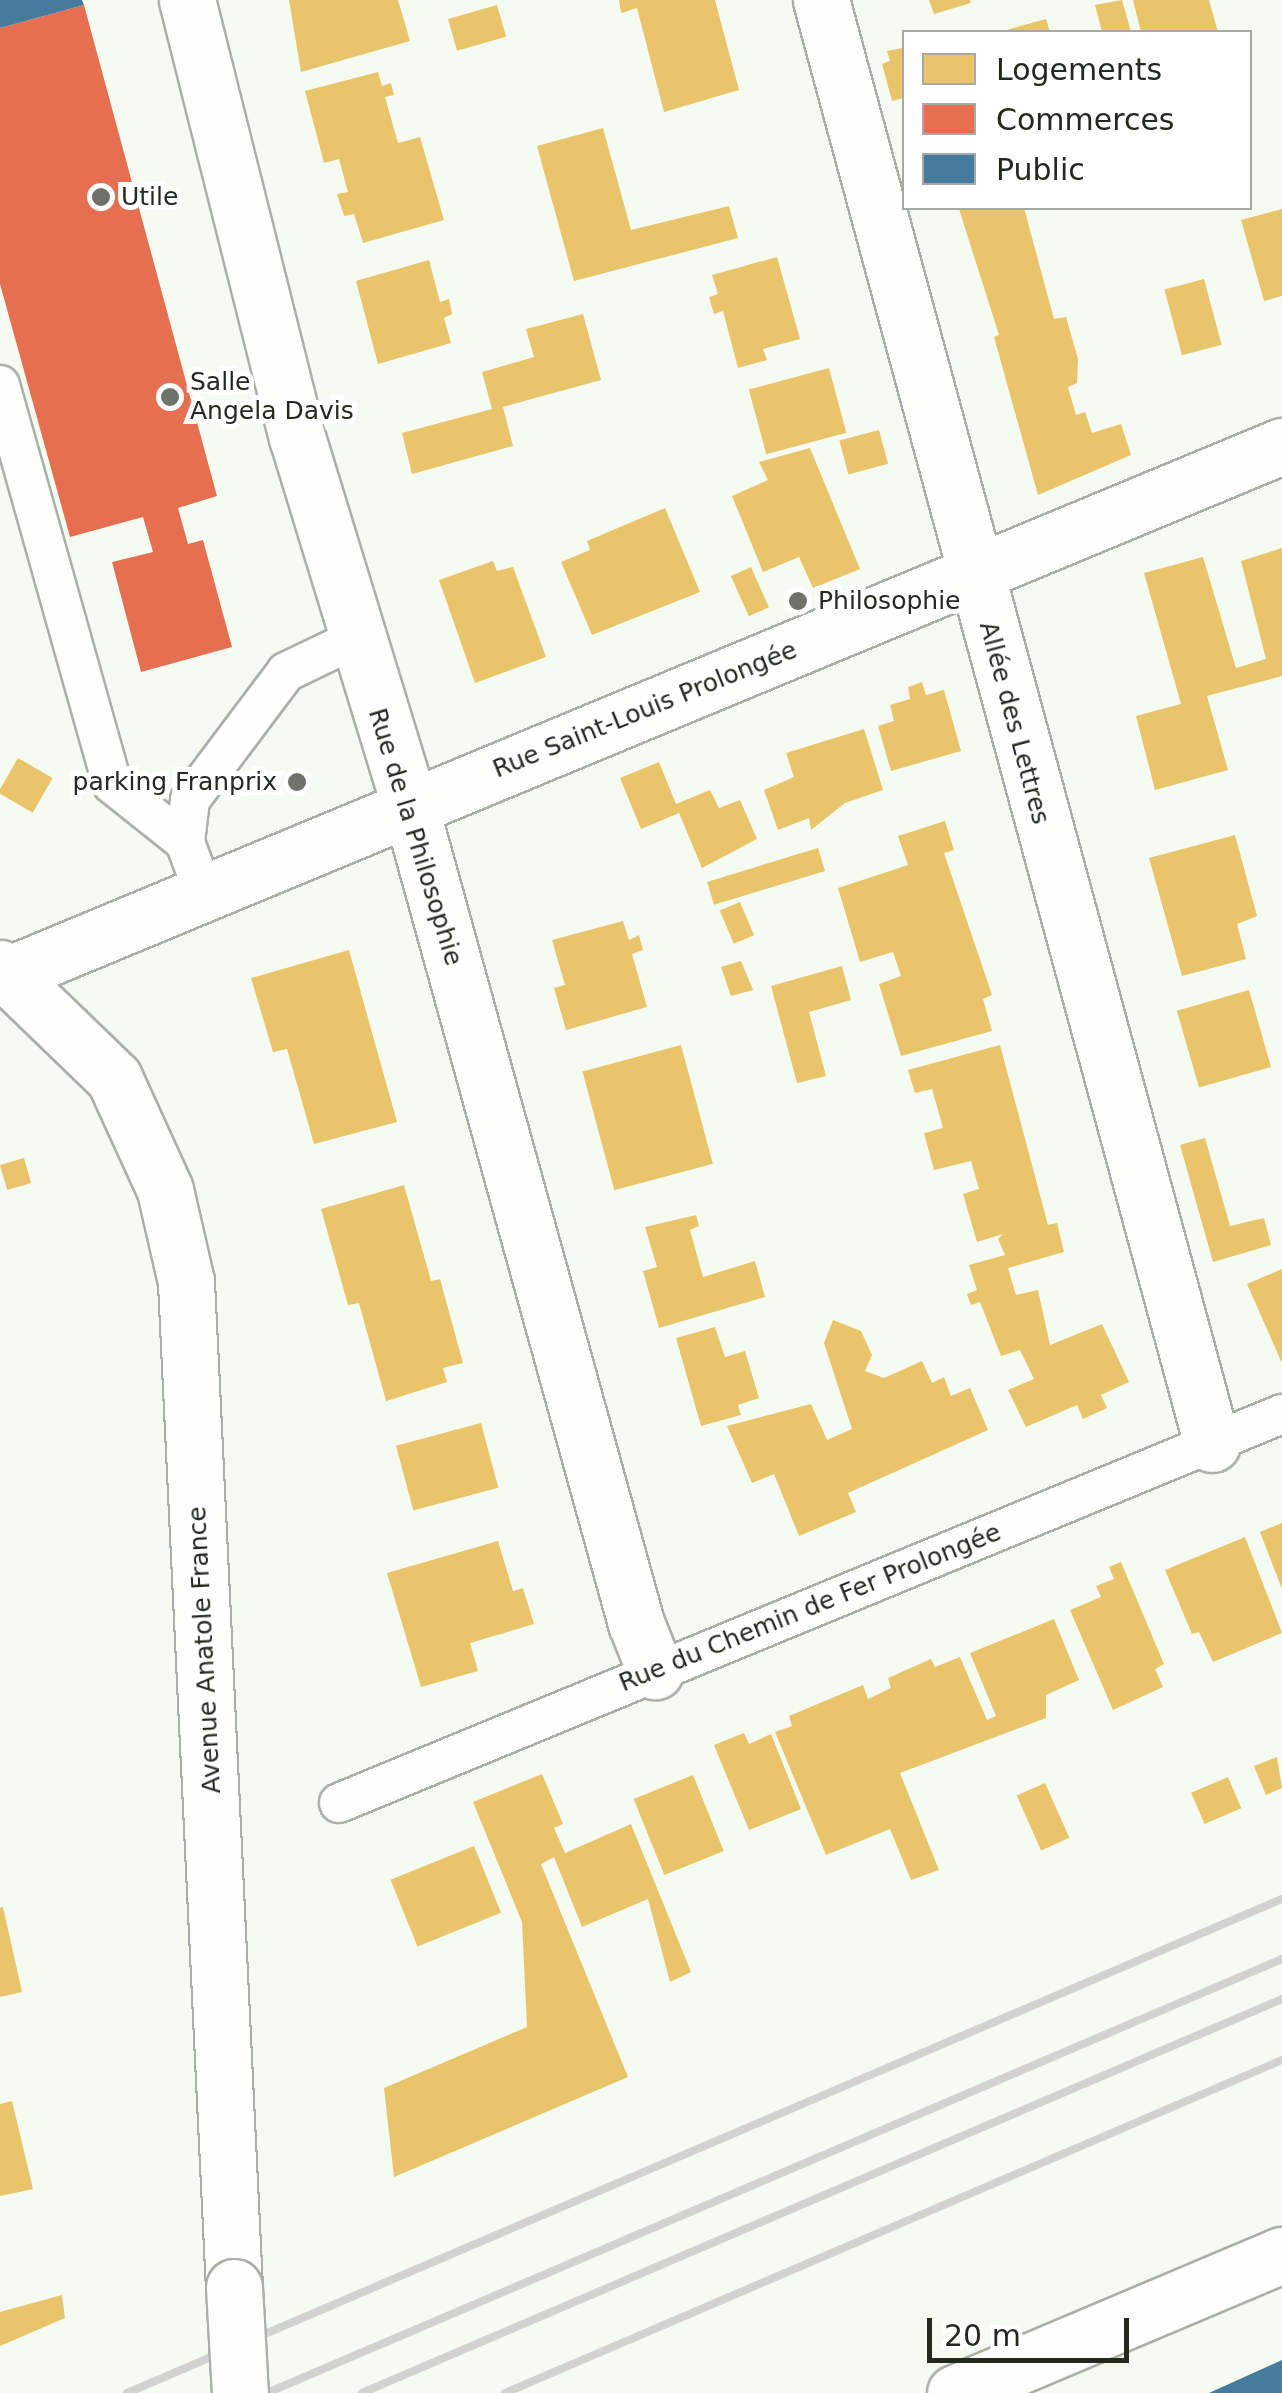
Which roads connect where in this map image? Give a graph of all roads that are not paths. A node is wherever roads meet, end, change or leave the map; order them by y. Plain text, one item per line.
1 (188, 0) edge
2 (820, 0) edge
3 (0, 385) edge
4 (1282, 446) edge
5 (974, 576) junction
6 (355, 639) junction
7 (410, 806) junction
8 (194, 866) junction
9 (3, 974) edge
10 (1282, 1414) edge
11 (1212, 1444) junction
12 (656, 1671) junction
13 (339, 1803) dead end
14 (1282, 2255) edge
15 (981, 2389) edge
16 (240, 2393) edge

1 - 6 street, Rue de la Philosophie
2 - 5 street, Allée des Lettres
3 - 8 lane
4 - 5 street, Rue Saint-Louis Prolongée
5 - 7 street, Rue Saint-Louis Prolongée
5 - 11 street, Allée des Lettres
6 - 7 street, Rue de la Philosophie
6 - 8 lane
7 - 8 street, Rue Saint-Louis Prolongée
7 - 12 street, Rue de la Philosophie
8 - 9 street, Rue Saint-Louis Prolongée
9 - 16 street, Avenue Anatole France, bridge
10 - 11 lane, Rue du Chemin de Fer Prolongée
11 - 12 lane, Rue du Chemin de Fer Prolongée
12 - 13 lane, Rue du Chemin de Fer Prolongée
14 - 15 street

